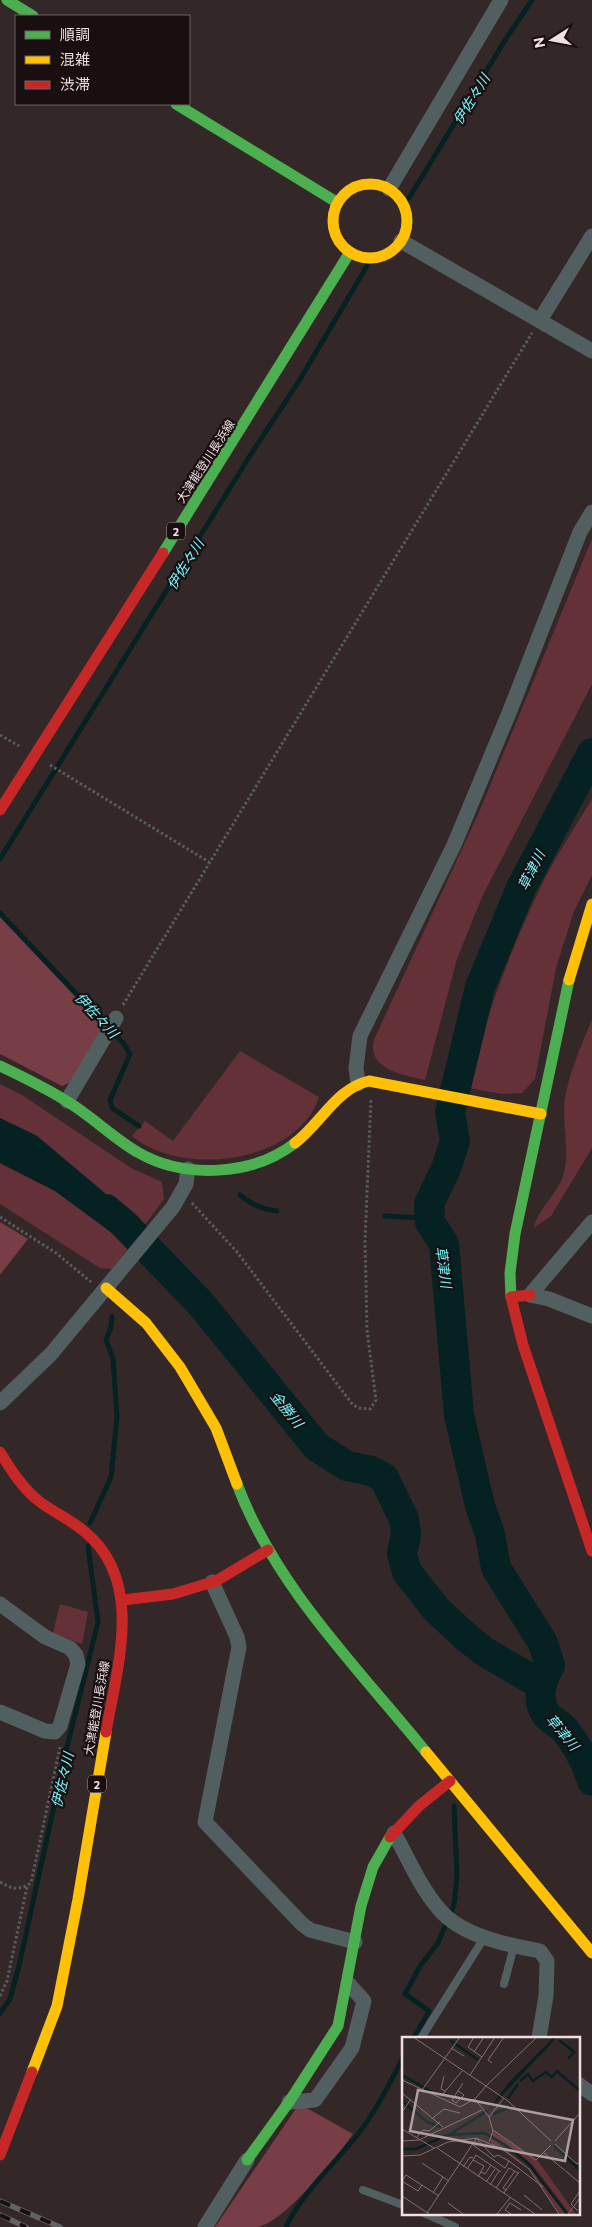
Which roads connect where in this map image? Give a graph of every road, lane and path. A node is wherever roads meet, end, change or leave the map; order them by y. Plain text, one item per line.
1 (6, 0) edge
2 (501, 0) edge
3 (31, 15) edge
4 (178, 105) edge
5 (389, 189) junction
6 (338, 203) junction
7 (592, 236) edge
8 (401, 241) junction
9 (350, 252) junction
10 (540, 320) junction
11 (592, 351) edge
12 (592, 512) edge
13 (50, 765) dead end
14 (0, 810) edge
15 (209, 862) junction
16 (592, 904) edge
17 (116, 1018) joint
18 (0, 1066) edge
19 (364, 1083) junction
20 (67, 1101) junction
21 (541, 1114) junction
22 (188, 1169) junction
23 (177, 1202) junction
24 (0, 1217) edge
25 (592, 1222) edge
26 (107, 1287) junction
27 (530, 1295) junction
28 (511, 1297) junction
29 (592, 1316) edge
30 (0, 1402) edge
31 (0, 1452) edge
32 (268, 1550) junction
33 (592, 1551) edge
34 (212, 1582) junction
35 (122, 1600) junction
36 (0, 1604) edge
37 (0, 1712) edge
38 (54, 1732) junction
39 (450, 1781) junction
40 (394, 1833) junction
41 (0, 1882) edge
42 (27, 1886) junction
43 (484, 1938) junction
44 (355, 1942) junction
45 (514, 1946) junction
46 (592, 1953) edge
47 (348, 1983) junction
48 (504, 1984) dead end
49 (0, 1996) edge
50 (422, 2037) edge
51 (539, 2037) edge
52 (580, 2085) edge
53 (592, 2094) edge
54 (289, 2102) junction
55 (0, 2155) edge
56 (247, 2160) joint
57 (363, 2190) dead end
58 (402, 2205) edge
59 (426, 2214) edge
60 (205, 2227) edge
61 (455, 2227) edge

1 - 3 street
2 - 5 street
4 - 6 street
5 - 6 street
5 - 8 street
6 - 9 street
7 - 10 street
8 - 9 street
8 - 10 street
9 - 14 street, 大津能登川長浜線 / 2
10 - 11 street
10 - 15 path
12 - 19 street
13 - 15 path
15 - 17 path
16 - 21 street
17 - 20 street
18 - 20 street
19 - 21 street
19 - 22 street
19 - 23 path
20 - 22 street
21 - 28 street
22 - 23 street
23 - 26 street
24 - 26 path
25 - 27 street
26 - 30 street
26 - 32 street
27 - 28 street
27 - 29 street
28 - 33 street
31 - 35 street, 大津能登川長浜線 / 2
32 - 34 street
32 - 39 street
34 - 35 street
34 - 44 street
35 - 55 street, 大津能登川長浜線 / 2
36 - 38 street
37 - 38 street
38 - 42 path
39 - 40 street
39 - 46 street
40 - 43 street
40 - 44 street
41 - 42 path
42 - 49 path
43 - 45 street
43 - 50 lane
44 - 47 street
45 - 48 lane
45 - 51 street
47 - 54 street
47 - 54 street
52 - 53 street
54 - 56 street
56 - 60 street
57 - 58 lane
59 - 61 lane

